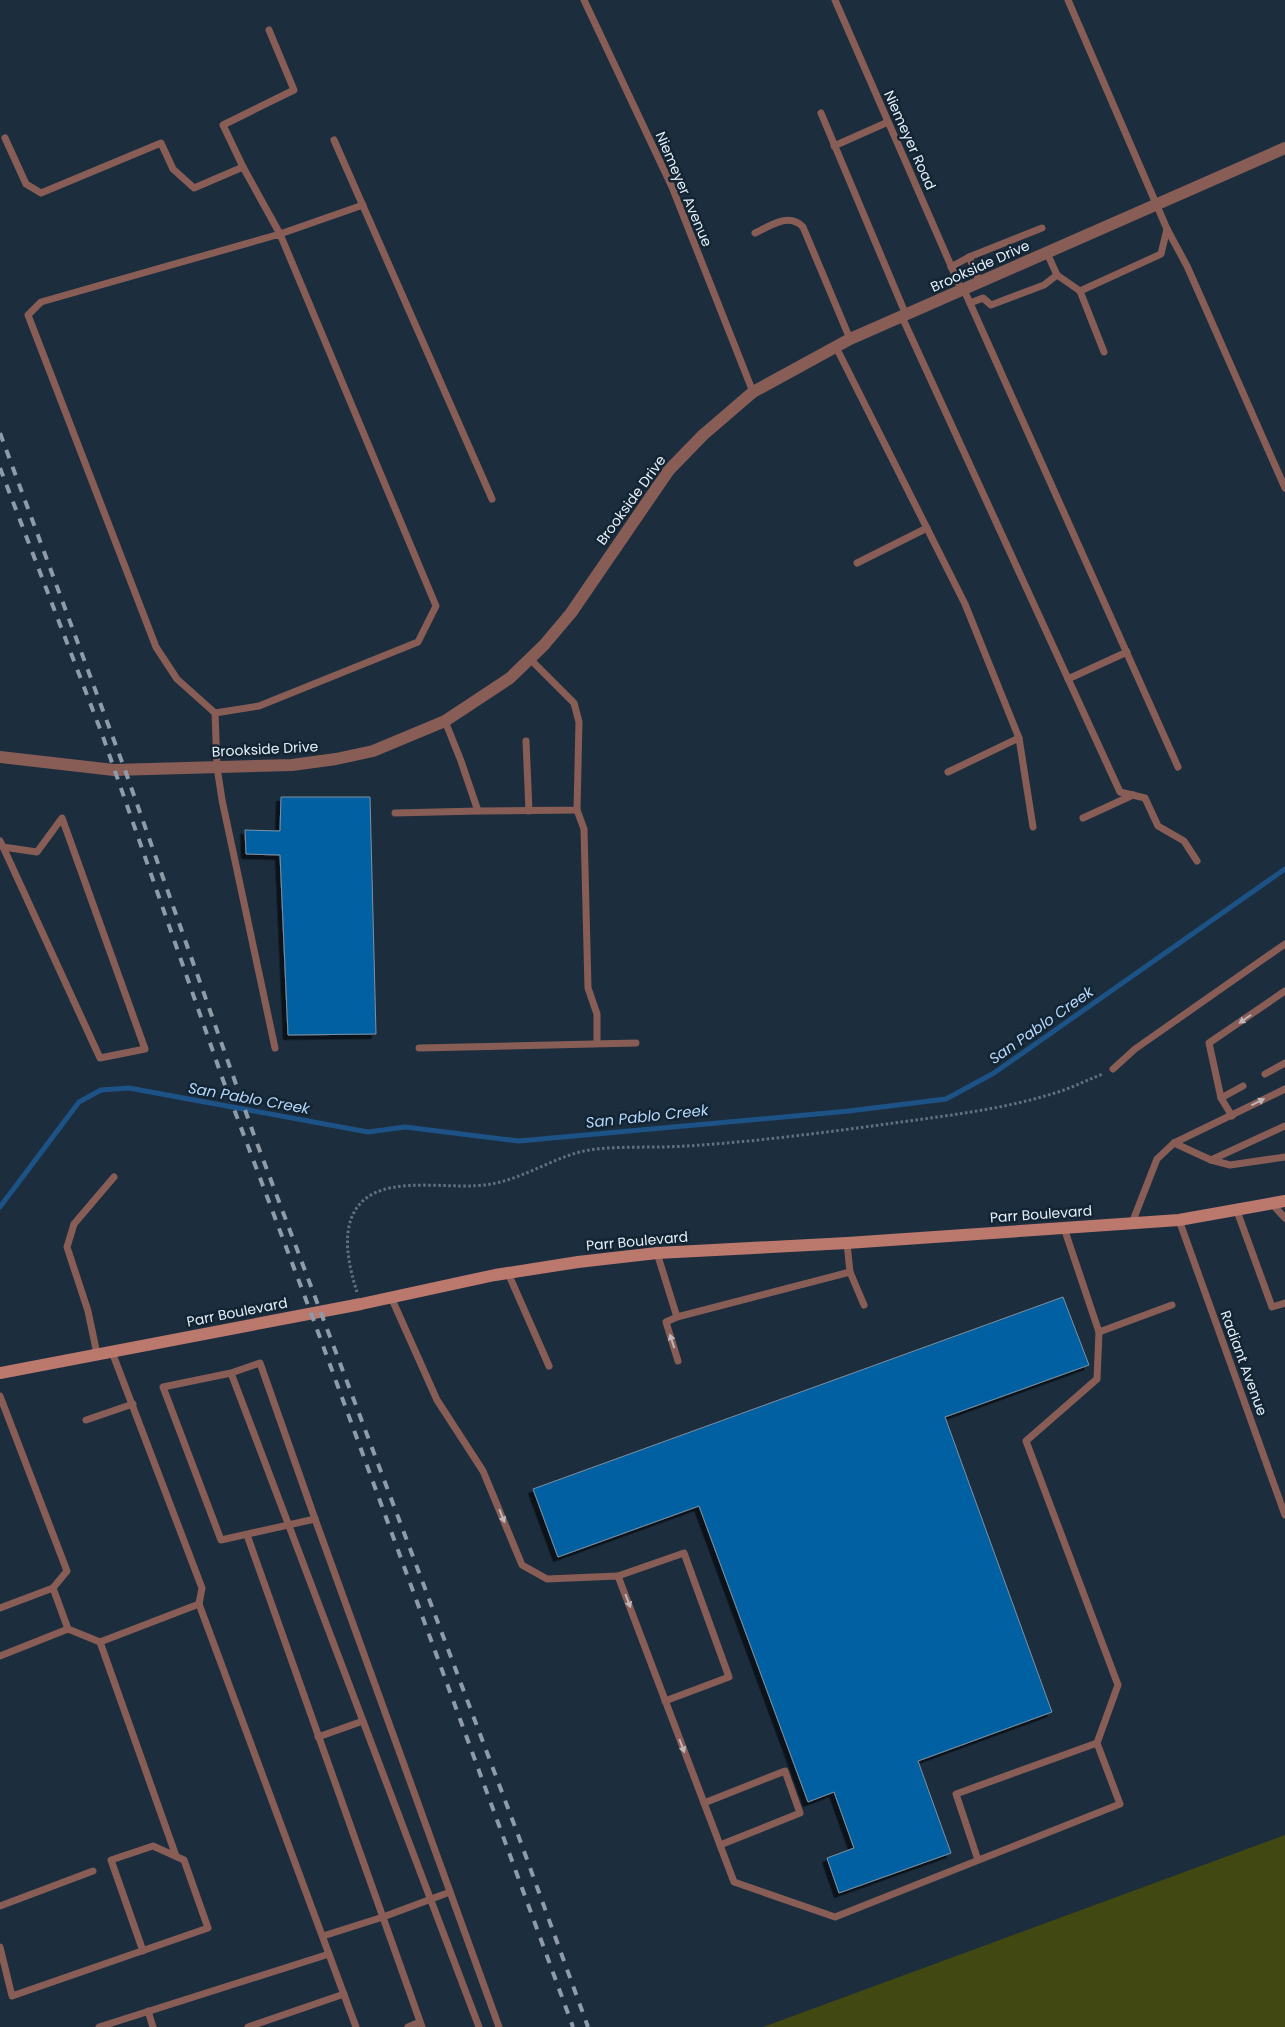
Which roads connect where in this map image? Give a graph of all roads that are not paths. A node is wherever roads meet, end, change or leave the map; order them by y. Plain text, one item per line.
1 (584, 0) edge
2 (834, 0) edge
3 (1068, 0) edge
4 (269, 30) dead end
5 (820, 113) dead end
6 (888, 122) junction
7 (5, 138) dead end
8 (334, 140) dead end
9 (834, 146) junction
10 (1285, 148) edge
11 (243, 167) junction
12 (363, 205) junction
13 (1157, 205) junction
14 (1042, 228) dead end
15 (1167, 229) junction
16 (755, 233) dead end
17 (280, 234) junction
18 (1047, 253) junction
19 (969, 257) junction
20 (951, 266) junction
21 (1056, 275) junction
22 (980, 283) junction
23 (963, 290) junction
24 (1080, 291) junction
25 (970, 303) junction
26 (904, 316) junction
27 (850, 339) junction
28 (836, 346) junction
29 (1104, 352) dead end
30 (753, 392) junction
31 (1285, 488) edge
32 (492, 499) dead end
33 (927, 528) junction
34 (857, 563) dead end
35 (1126, 652) junction
36 (530, 659) junction
37 (1068, 679) junction
38 (215, 713) junction
39 (445, 721) junction
40 (1019, 738) junction
41 (526, 741) dead end
42 (0, 757) edge
43 (217, 767) junction
44 (1178, 767) dead end
45 (948, 772) dead end
46 (1134, 795) junction
47 (577, 810) junction
48 (529, 811) junction
49 (478, 812) junction
50 (395, 813) dead end
51 (1083, 818) dead end
52 (1034, 827) dead end
53 (1, 844) edge
54 (1197, 861) dead end
55 (1285, 944) edge
56 (1285, 991) edge
57 (596, 1043) junction
58 (636, 1043) dead end
59 (275, 1048) dead end
60 (419, 1048) dead end
61 (1285, 1063) edge
62 (1113, 1069) road end
63 (1265, 1074) dead end
64 (1243, 1086) dead end
65 (1285, 1089) edge
66 (1221, 1098) junction
67 (1232, 1116) junction
68 (1285, 1126) edge
69 (1174, 1143) junction
70 (1285, 1156) edge
71 (1211, 1160) junction
72 (114, 1177) dead end
73 (1285, 1201) edge
74 (1272, 1204) junction
75 (1237, 1210) junction
76 (1285, 1218) edge
77 (1179, 1220) junction
78 (1132, 1223) junction
79 (1064, 1228) junction
80 (847, 1243) junction
81 (657, 1253) junction
82 (850, 1272) junction
83 (508, 1273) junction
84 (391, 1297) junction
85 (1285, 1303) edge
86 (864, 1305) dead end
87 (1172, 1305) dead end
88 (677, 1317) junction
89 (1099, 1332) junction
90 (112, 1352) junction
91 (97, 1354) junction
92 (678, 1361) dead end
93 (549, 1366) dead end
94 (0, 1373) edge
95 (232, 1373) junction
96 (0, 1396) edge
97 (134, 1404) junction
98 (86, 1420) dead end
99 (1285, 1514) edge
100 (315, 1519) junction
101 (289, 1526) junction
102 (247, 1535) junction
103 (618, 1576) junction
104 (53, 1588) junction
105 (199, 1604) junction
106 (0, 1608) edge
107 (68, 1630) junction
108 (100, 1642) junction
109 (0, 1656) edge
110 (665, 1701) junction
111 (363, 1721) junction
112 (318, 1737) junction
113 (1097, 1742) junction
114 (704, 1803) junction
115 (720, 1846) junction
116 (176, 1856) junction
117 (978, 1860) junction
118 (93, 1871) dead end
119 (450, 1892) junction
120 (431, 1900) junction
121 (0, 1906) edge
122 (383, 1917) junction
123 (322, 1936) junction
124 (0, 1947) edge
125 (143, 1951) junction
126 (329, 1954) junction
127 (344, 1994) junction
128 (148, 2011) junction
129 (421, 2025) edge
130 (99, 2027) edge
131 (153, 2027) edge
132 (248, 2027) edge
133 (356, 2027) edge
134 (408, 2027) edge
135 (479, 2027) edge
136 (499, 2027) edge

1 - 30 lane, Niemeyer Avenue
2 - 6 lane, Niemeyer Road
3 - 13 lane
4 - 11 lane
5 - 9 lane
6 - 9 lane
6 - 20 lane, Niemeyer Road
7 - 11 lane
8 - 12 lane
9 - 26 lane
10 - 13 street, Brookside Drive
11 - 17 lane
12 - 17 lane
12 - 32 lane
13 - 15 lane
13 - 18 street, Brookside Drive
14 - 19 lane
15 - 24 lane
15 - 31 lane
16 - 27 lane
17 - 38 lane
17 - 38 lane
18 - 21 lane
18 - 22 street, Brookside Drive
19 - 20 lane
19 - 22 lane
20 - 23 lane, Niemeyer Road
21 - 24 lane
21 - 25 lane
22 - 23 street, Brookside Drive
23 - 25 lane, Niemeyer Road
23 - 26 street, Brookside Drive
24 - 29 lane
25 - 35 lane, Niemeyer Road
26 - 27 street, Brookside Drive
26 - 37 lane
27 - 28 street, Brookside Drive
28 - 30 street, Brookside Drive
28 - 33 lane
30 - 36 street, Brookside Drive
33 - 34 lane
33 - 40 lane
35 - 37 lane
35 - 44 lane, Niemeyer Road
36 - 39 street, Brookside Drive
36 - 47 lane
37 - 46 lane
38 - 43 lane
39 - 43 street, Brookside Drive
39 - 49 lane
40 - 45 lane
40 - 52 lane
41 - 48 lane
42 - 43 street, Brookside Drive
43 - 59 lane
46 - 51 lane
46 - 54 lane
47 - 48 lane
47 - 57 lane
48 - 49 lane
49 - 50 lane
53 - 53 lane
55 - 62 lane
56 -> 66 lane
57 - 58 lane
57 - 60 lane
61 - 63 lane
64 - 66 lane
67 -> 65 lane
66 - 67 lane
67 - 69 lane
68 - 71 lane
69 - 71 lane
69 - 78 lane
70 - 71 lane
72 - 91 lane
73 - 74 street, Parr Boulevard
74 - 75 street, Parr Boulevard
74 - 76 lane
75 - 77 street, Parr Boulevard
75 - 85 lane
77 - 78 street, Parr Boulevard
77 - 99 lane, Radiant Avenue
78 - 79 street, Parr Boulevard
79 - 80 street, Parr Boulevard
79 - 89 lane
80 - 81 street, Parr Boulevard
80 - 82 lane
81 - 83 street, Parr Boulevard
81 - 88 lane
82 - 86 lane
82 - 88 lane
83 - 84 street, Parr Boulevard
83 - 93 lane
84 - 90 street, Parr Boulevard
84 -> 103 lane
87 - 89 lane
92 -> 88 lane
89 - 113 lane
90 - 91 street, Parr Boulevard
90 - 97 lane
91 - 94 street, Parr Boulevard
95 - 100 lane
95 - 101 lane
95 - 102 lane
96 - 104 lane
97 - 98 lane
97 - 105 lane
100 - 101 lane
100 - 119 lane
101 - 102 lane
101 - 111 lane
102 - 112 lane
103 -> 110 lane
103 - 110 lane
104 - 106 lane
104 - 107 lane
105 - 108 lane
105 - 123 lane
107 - 108 lane
107 - 109 lane
108 - 116 lane
110 -> 114 lane
111 - 112 lane
111 - 120 lane
112 - 122 lane
113 - 117 lane
113 - 117 lane
114 - 115 lane
114 - 115 lane
115 - 117 lane
116 - 125 lane
116 - 125 lane
118 - 121 lane
119 - 120 lane
119 - 136 lane
120 - 122 lane
120 - 135 lane
122 - 123 lane
122 - 129 lane
123 - 126 lane
124 - 125 lane
126 - 127 lane
126 - 128 lane
127 - 132 lane
127 - 133 lane
128 - 130 lane
128 - 131 lane
129 - 134 lane

